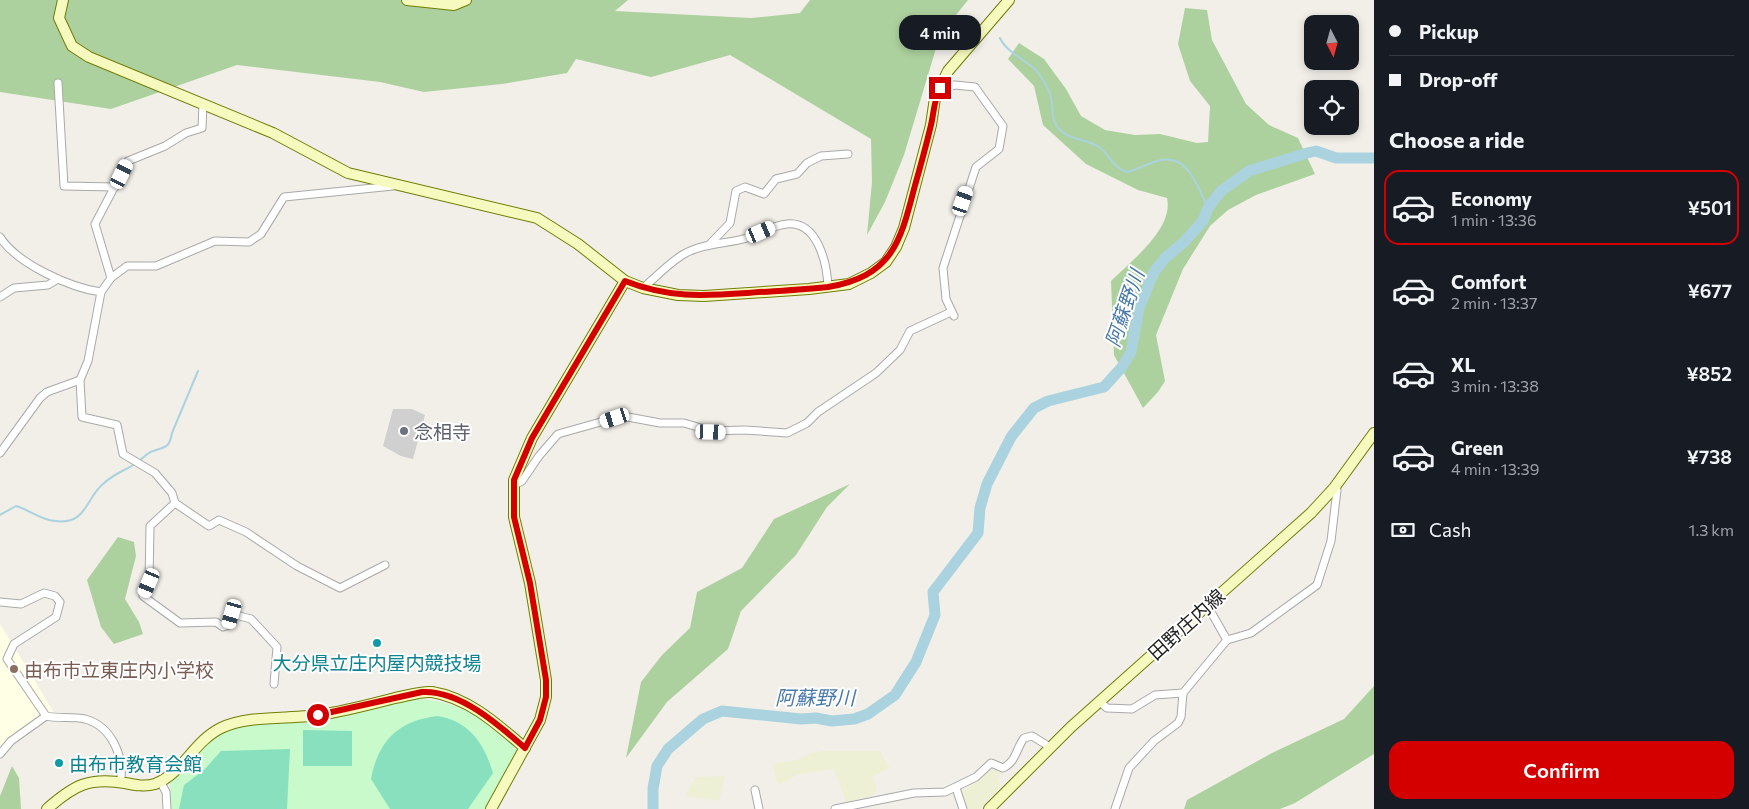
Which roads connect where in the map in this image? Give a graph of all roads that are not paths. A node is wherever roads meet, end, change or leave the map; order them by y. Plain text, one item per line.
1 (63, 0) edge
2 (407, 0) edge
3 (466, 0) edge
4 (1007, 1) edge
5 (58, 83) dead end
6 (940, 88) junction
7 (204, 104) junction
8 (848, 154) dead end
9 (396, 186) junction
10 (116, 187) junction
11 (0, 237) edge
12 (709, 246) junction
13 (111, 278) junction
14 (58, 279) junction
15 (625, 281) junction
16 (828, 287) junction
17 (643, 288) junction
18 (101, 292) junction
19 (0, 297) edge
20 (80, 380) junction
21 (1373, 438) edge
22 (0, 453) edge
23 (514, 485) junction
24 (1334, 488) junction
25 (175, 502) junction
26 (385, 565) dead end
27 (0, 602) edge
28 (1207, 605) junction
29 (1227, 640) junction
30 (274, 684) dead end
31 (1183, 693) junction
32 (1099, 701) junction
33 (46, 716) junction
34 (1050, 747) junction
35 (525, 748) junction
36 (0, 754) edge
37 (121, 779) dead end
38 (160, 781) junction
39 (956, 788) junction
40 (755, 790) dead end
41 (47, 809) edge
42 (167, 809) edge
43 (491, 809) edge
44 (759, 809) edge
45 (837, 809) edge
46 (963, 809) edge
47 (989, 809) edge
48 (1115, 809) edge

1 - 7 street
2 - 3 street
4 - 6 street
5 - 10 street
6 - 16 street
6 - 23 street
7 - 9 street
7 - 10 street
8 - 12 street
9 - 13 street
9 - 15 street
10 - 13 street
11 - 14 street
12 - 16 street
12 - 17 street
13 - 18 street
14 - 18 street
14 - 19 street
15 - 17 street
15 - 23 street
16 - 17 street
18 - 20 street
20 - 22 street
20 - 25 street
21 - 24 street, 田野庄内線
23 - 35 street
24 - 28 street, 田野庄内線
24 - 29 street
25 - 26 street
25 - 30 street
27 - 33 street
28 - 29 street
28 - 32 street, 田野庄内線
29 - 31 street
31 - 32 street
31 - 48 street
32 - 34 street, 田野庄内線
33 - 36 street
33 - 37 street
34 - 39 street
34 - 47 street, 田野庄内線
35 - 38 street
35 - 43 street
38 - 41 street
38 - 42 street
39 - 45 street
39 - 46 street
40 - 44 street

